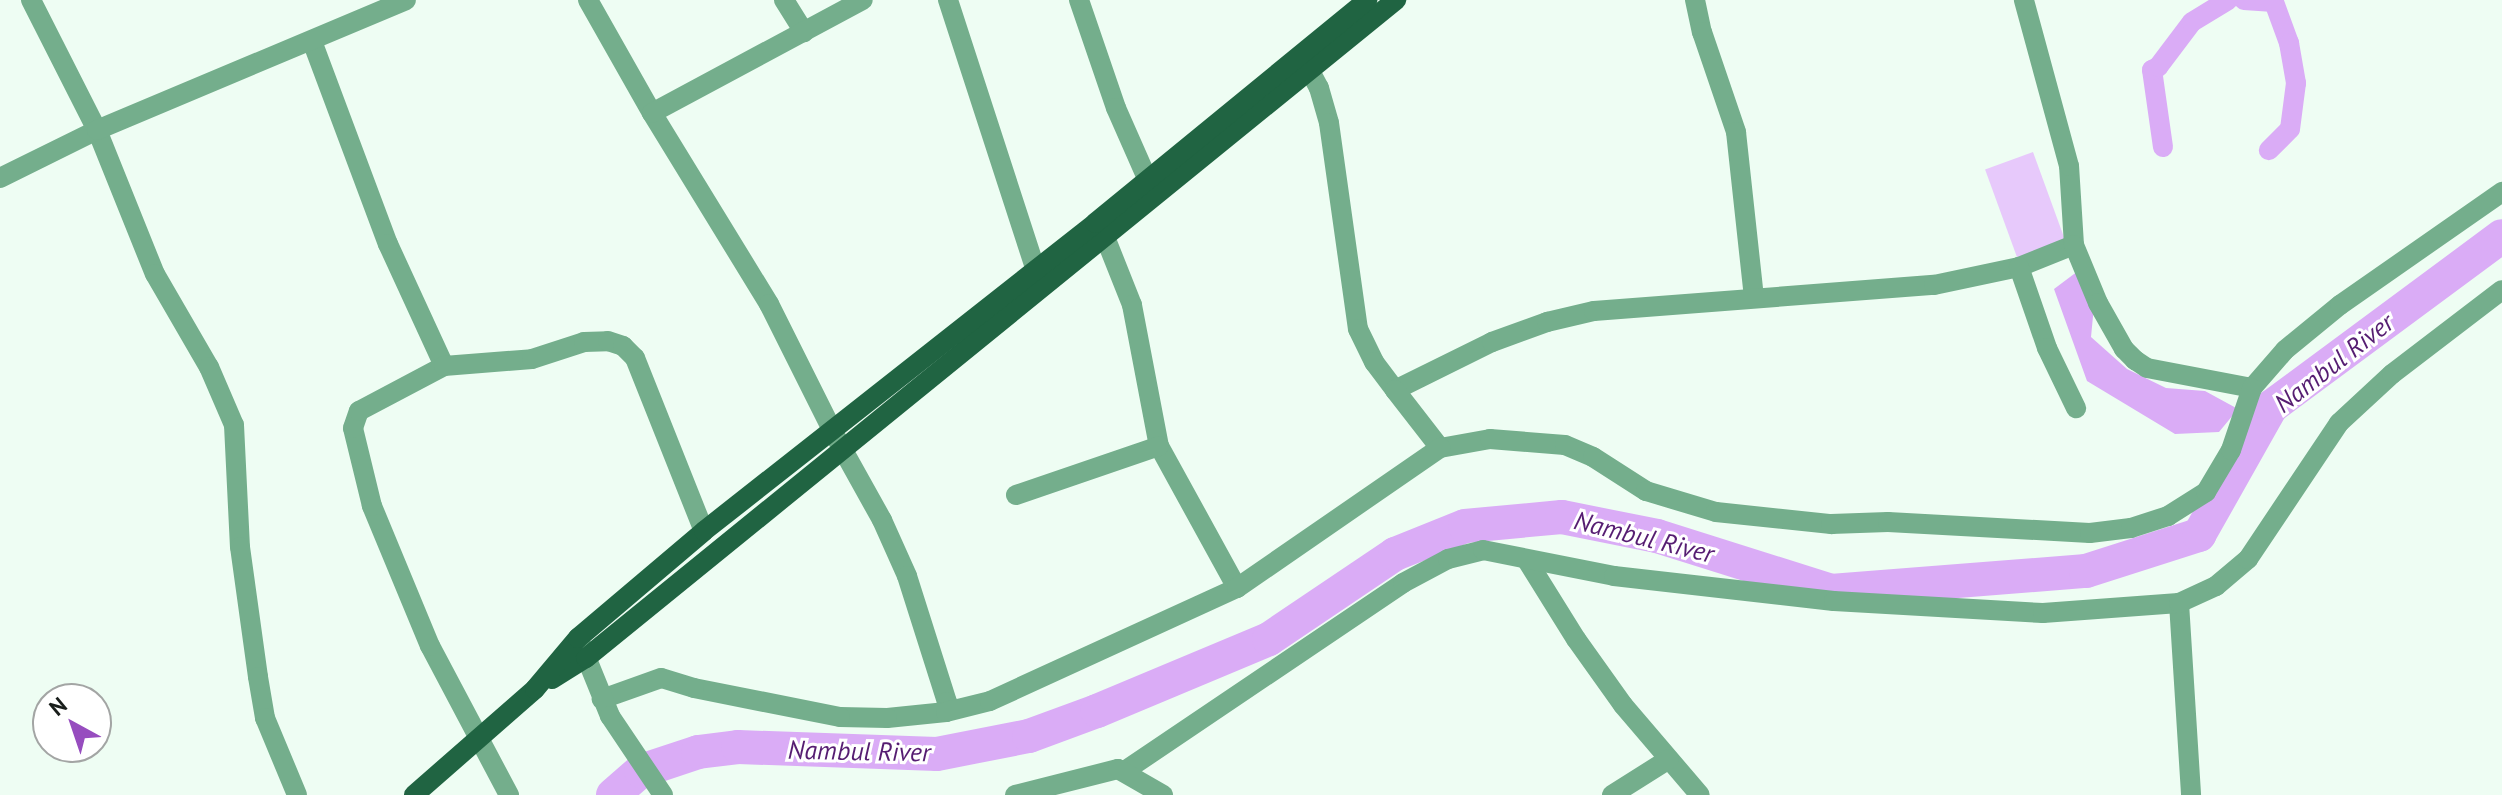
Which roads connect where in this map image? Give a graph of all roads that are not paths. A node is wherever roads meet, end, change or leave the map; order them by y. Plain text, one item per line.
1 (31, 0) edge
2 (406, 0) edge
3 (588, 0) edge
4 (784, 0) edge
5 (863, 0) edge
6 (948, 0) edge
7 (1079, 0) edge
8 (1367, 0) edge
9 (1396, 0) edge
10 (1695, 0) edge
11 (2024, 0) edge
12 (804, 32) junction
13 (312, 41) junction
14 (1305, 63) junction
15 (652, 113) junction
16 (97, 130) junction
17 (0, 178) edge
18 (1152, 188) junction
19 (2502, 192) edge
20 (1105, 237) junction
21 (2074, 245) junction
22 (1035, 267) junction
23 (2019, 267) junction
24 (2502, 290) edge
25 (1754, 297) junction
26 (444, 366) junction
27 (2252, 388) junction
28 (1395, 390) junction
29 (2076, 408) dead end
30 (838, 441) junction
31 (1159, 446) junction
32 (1440, 448) junction
33 (1016, 495) dead end
34 (704, 531) junction
35 (1528, 562) junction
36 (1237, 588) junction
37 (2179, 603) junction
38 (582, 648) junction
39 (606, 707) junction
40 (946, 712) junction
41 (479, 741) junction
42 (1669, 759) junction
43 (1126, 770) junction
44 (658, 787) edge
45 (297, 795) edge
46 (414, 795) edge
47 (509, 795) edge
48 (1015, 795) edge
49 (1163, 795) edge
50 (1612, 795) edge
51 (1700, 795) edge
52 (2191, 795) edge

1 - 16 street
2 - 13 street
3 - 15 street
4 - 12 street
5 - 12 street
6 - 22 street
7 - 18 street
8 - 14 main road
9 - 14 main road
10 - 25 street
11 - 21 street
12 - 15 street
13 - 16 street
13 - 26 street
14 - 18 main road
14 - 28 street
15 - 30 street
16 - 17 street
16 - 45 street
18 - 20 main road
18 - 22 main road
19 - 27 street
20 - 30 main road
20 - 31 street
21 - 23 street
21 - 27 street
22 - 30 main road
23 - 25 street
23 - 29 street
24 - 37 street
25 - 28 street
26 - 34 street
26 - 41 street
27 - 32 street
28 - 32 street
30 - 34 main road
30 - 38 main road
30 - 40 street
31 - 33 street
31 - 36 street
32 - 36 street
34 - 38 main road
35 - 37 street
35 - 42 street
35 - 43 street
36 - 40 street
37 - 52 street
38 - 39 street
38 - 41 main road
39 - 40 street
39 - 44 street
41 - 46 main road
41 - 47 street
42 - 50 street
42 - 51 street
43 - 48 street
43 - 49 street

